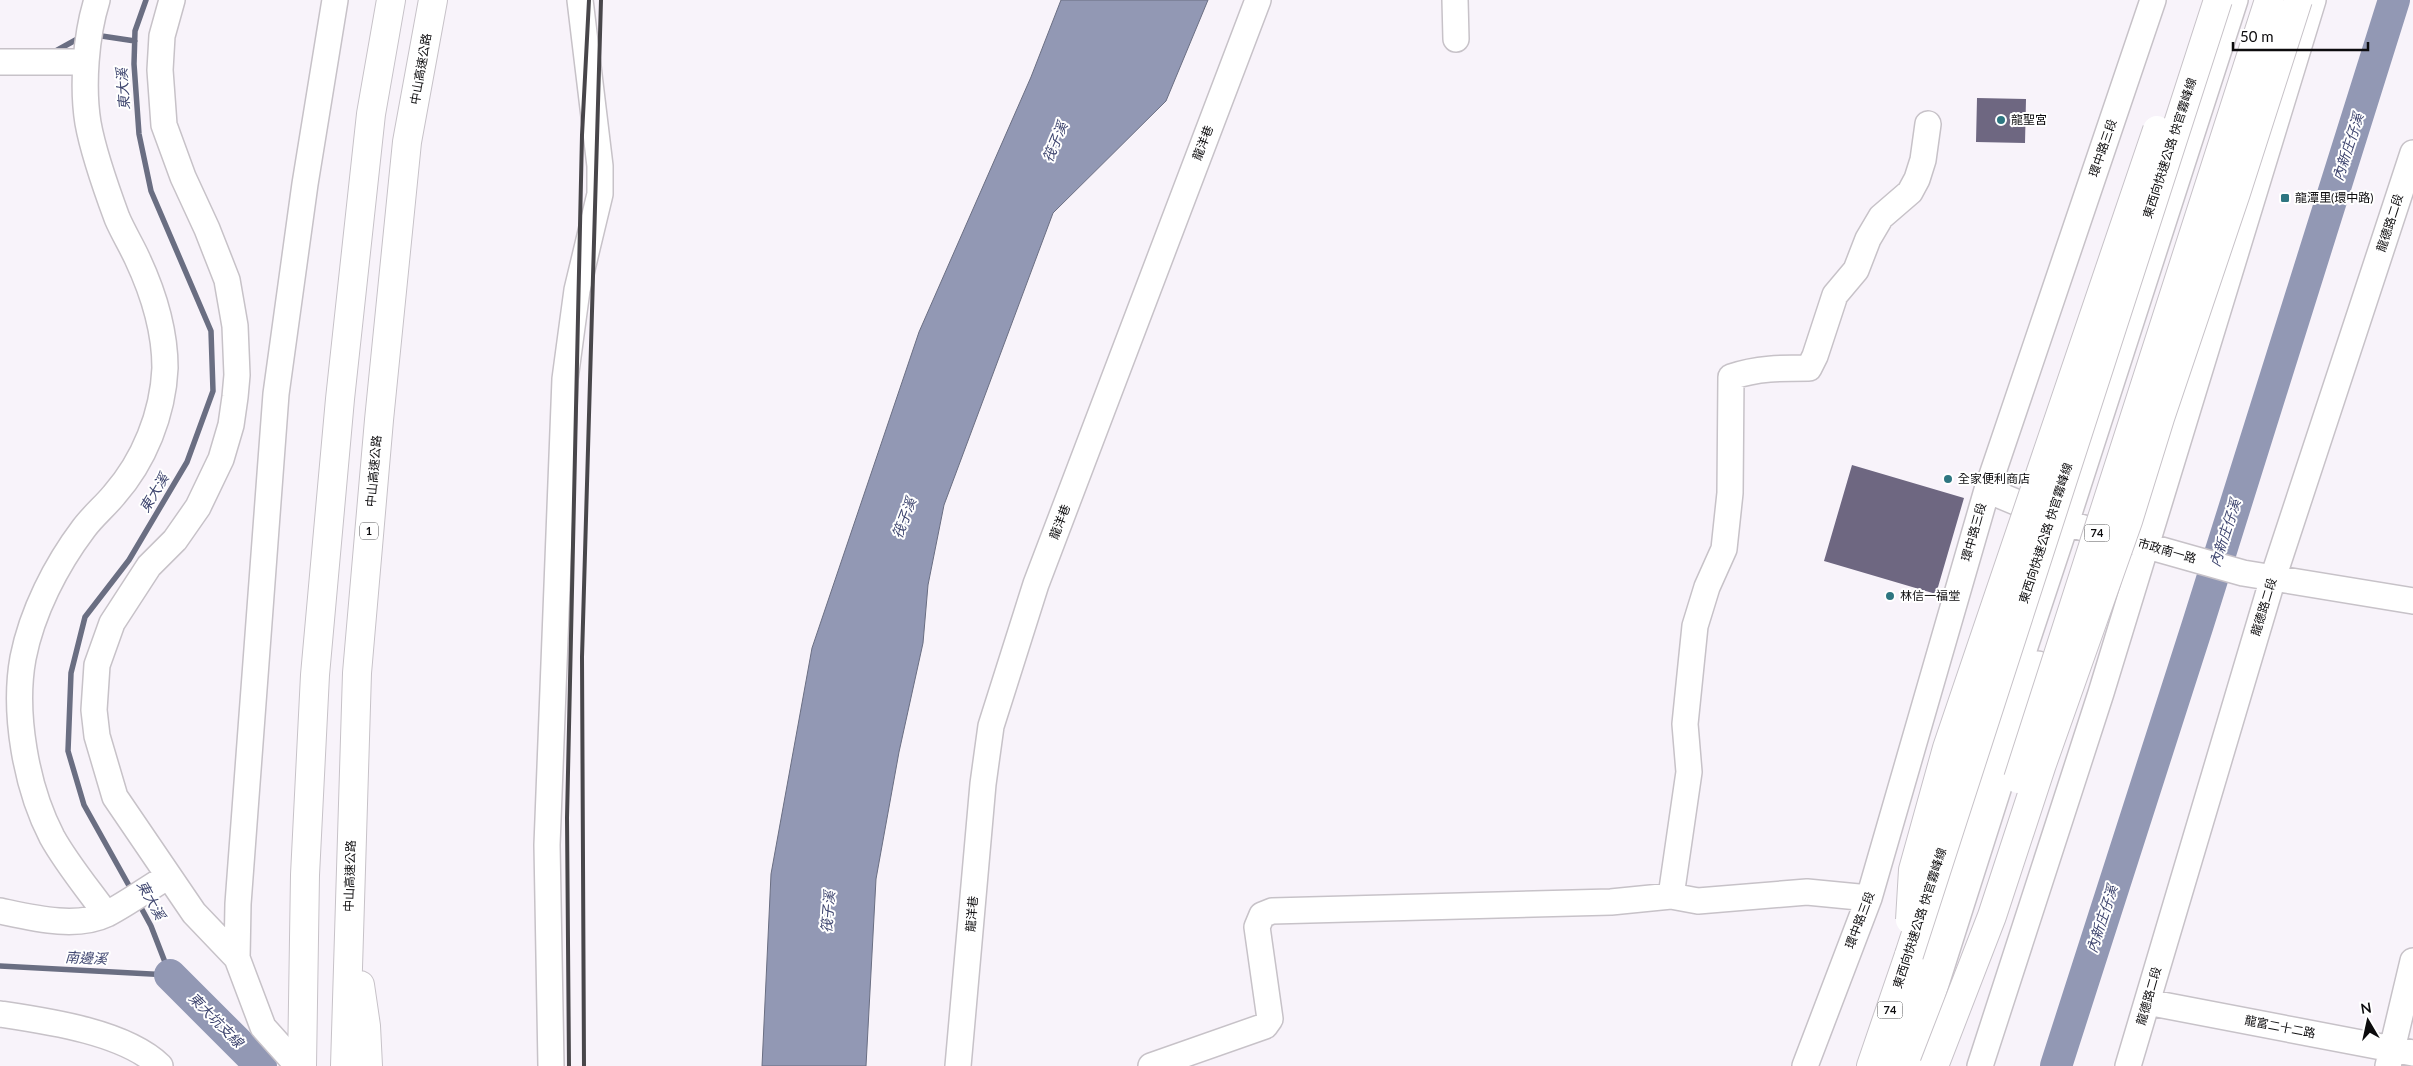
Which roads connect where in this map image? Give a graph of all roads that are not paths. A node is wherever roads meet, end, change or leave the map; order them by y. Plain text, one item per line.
1 (97, 0) edge
2 (172, 0) edge
3 (335, 0) edge
4 (391, 0) edge
5 (433, 0) edge
6 (580, 0) edge
7 (1258, 0) edge
8 (1455, 0) edge
9 (2153, 0) edge
10 (2198, 0) edge
11 (2218, 0) edge
12 (2235, 0) edge
13 (2250, 0) edge
14 (2269, 0) edge
15 (2298, 0) edge
16 (2313, 0) edge
17 (1456, 39) dead end
18 (0, 62) edge
19 (86, 62) junction
20 (1928, 124) dead end
21 (2413, 153) edge
22 (1987, 490) junction
23 (2074, 526) junction
24 (2147, 545) junction
25 (2273, 578) junction
26 (2413, 601) edge
27 (167, 877) junction
28 (1671, 896) junction
29 (1869, 898) junction
30 (0, 911) edge
31 (348, 913) junction
32 (106, 914) junction
33 (1909, 955) junction
34 (237, 958) junction
35 (2413, 961) edge
36 (2146, 1002) junction
37 (0, 1014) edge
38 (2398, 1056) edge
39 (160, 1066) edge
40 (298, 1066) edge
41 (302, 1066) edge
42 (345, 1066) edge
43 (368, 1066) edge
44 (551, 1066) edge
45 (958, 1066) edge
46 (1151, 1066) edge
47 (1805, 1066) edge
48 (1871, 1066) edge
49 (1886, 1066) edge
50 (1908, 1066) edge
51 (1925, 1066) edge
52 (1934, 1066) edge
53 (1980, 1066) edge
54 (2128, 1066) edge

1 - 19 street
2 - 27 street
3 - 34 street
4 - 41 highway
5 - 31 highway, 中山高速公路 / 1
6 - 44 street
7 - 45 street, 龍洋巷
8 - 17 street
9 - 22 street, 環中路三段
10 - 33 highway, bridge
11 - 33 highway, 東西向快速公路 快官霧峰線 / 74, bridge
12 - 23 street
13 - 23 street
14 - 51 highway, 74, bridge
15 - 52 highway, bridge
16 - 24 street
18 - 19 street
19 - 32 street
20 - 28 street
21 - 25 street, 龍德路二段
22 - 23 street, 市政南一路
22 - 29 street, 環中路三段
23 - 24 street, 市政南一路
23 - 49 street
23 - 50 street
24 - 25 street, 市政南一路
24 - 53 street
25 - 26 street, 市政南一路
25 - 36 street, 龍德路二段
27 - 32 street
27 - 34 street
28 - 29 street
28 - 46 street
29 - 47 street, 環中路三段
30 - 32 street
31 - 42 highway, 中山高速公路 / 1
31 - 43 highway
33 - 48 highway, 東西向快速公路 快官霧峰線 / 74
34 - 40 street
35 - 38 street
36 - 38 street, 龍富二十二路
36 - 54 street, 龍德路二段
37 - 39 street

